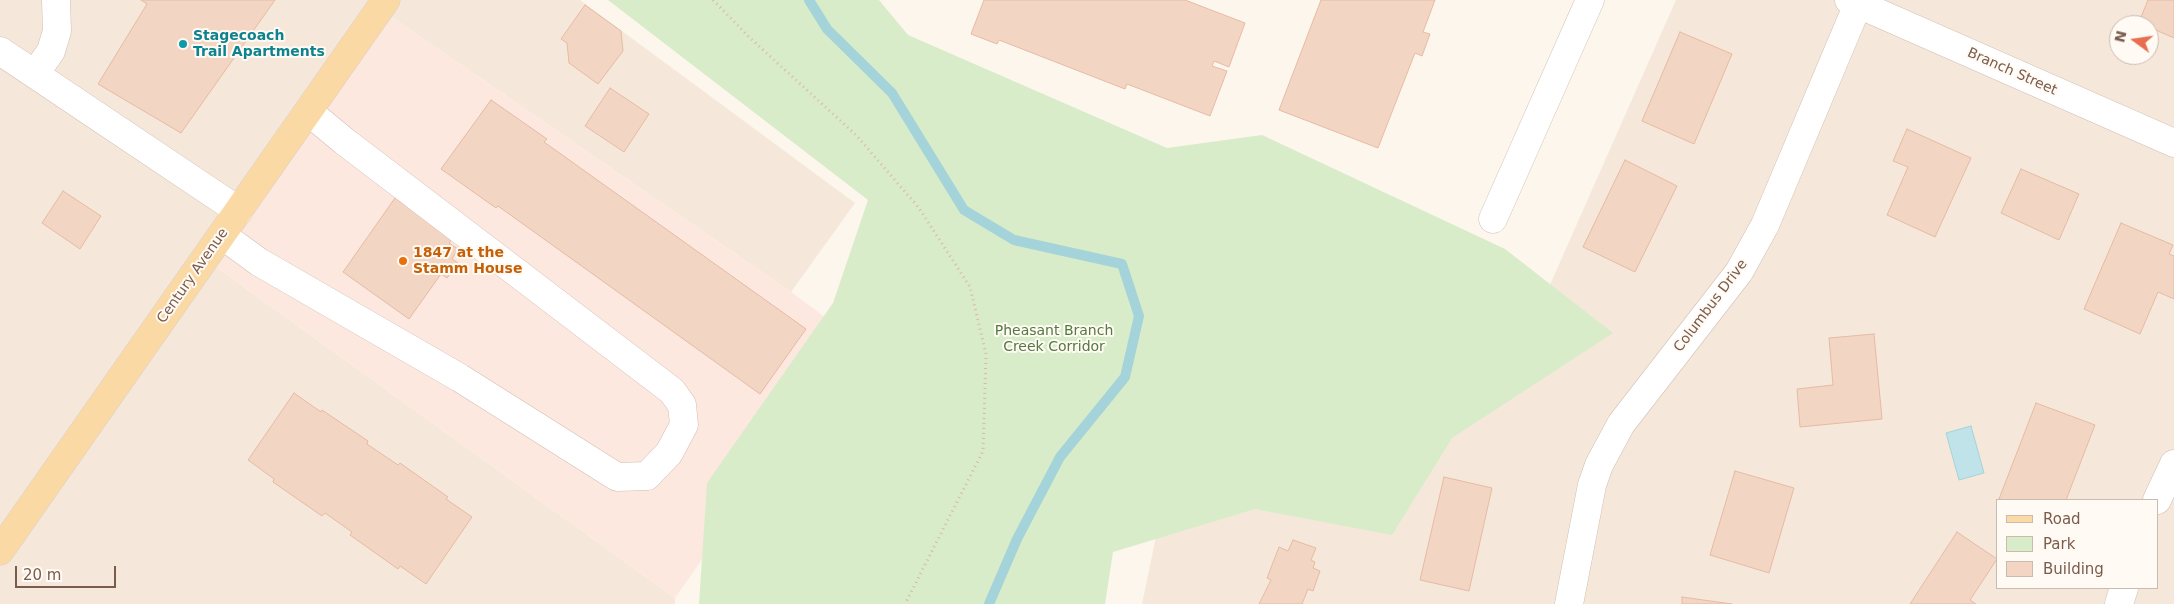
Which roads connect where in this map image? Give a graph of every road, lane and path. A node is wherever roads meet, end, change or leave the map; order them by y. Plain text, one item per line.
1 (56, 0) edge
2 (386, 0) edge
3 (714, 0) edge
4 (1590, 0) edge
5 (1854, 2) edge
6 (0, 51) edge
7 (35, 74) junction
8 (310, 112) junction
9 (2174, 143) edge
10 (239, 211) junction
11 (1493, 219) dead end
12 (222, 235) junction
13 (2174, 464) edge
14 (2157, 499) edge
15 (5, 535) edge
16 (2124, 589) edge
17 (905, 604) edge
18 (1569, 604) edge
19 (2119, 604) edge

1 - 7 street
2 - 8 main road, Century Avenue
3 - 17 path
4 - 11 street
5 - 9 street, Branch Street
5 - 18 street, Columbus Drive
6 - 7 street
7 - 10 street
8 - 10 main road, Century Avenue
8 - 12 street
10 - 12 main road, Century Avenue
12 - 15 main road, Century Avenue
13 - 14 street
16 - 19 street

